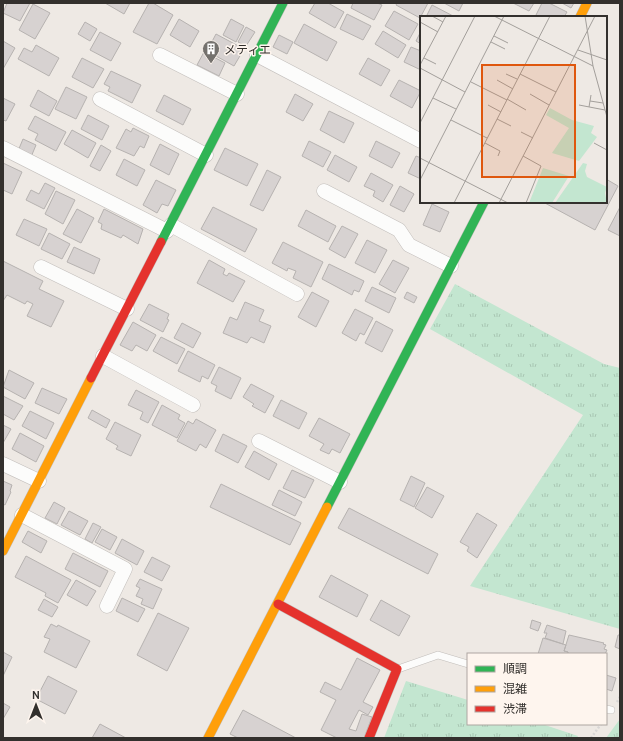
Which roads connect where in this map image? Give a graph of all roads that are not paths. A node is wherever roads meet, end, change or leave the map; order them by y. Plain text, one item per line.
1 (283, 3) edge
2 (587, 3) edge
3 (580, 16) edge
4 (160, 55) dead end
5 (257, 55) junction
6 (237, 94) junction
7 (100, 99) dead end
8 (420, 140) edge
9 (3, 148) edge
10 (206, 155) junction
11 (324, 191) dead end
12 (483, 203) edge
13 (169, 228) junction
14 (451, 266) junction
15 (41, 267) dead end
16 (297, 294) dead end
17 (127, 310) junction
18 (103, 356) junction
19 (193, 405) dead end
20 (259, 441) dead end
21 (3, 464) edge
22 (39, 481) junction
23 (340, 482) junction
24 (22, 515) junction
25 (3, 551) edge
26 (278, 604) junction
27 (107, 606) dead end
28 (467, 664) edge
29 (397, 669) junction
30 (208, 738) edge
31 (369, 738) edge

1 - 5 street
2 - 3 street
4 - 6 street
5 - 6 street
5 - 8 street
6 - 10 street
7 - 10 street
9 - 13 street
10 - 13 street
11 - 14 street
12 - 14 street
13 - 16 street
13 - 17 street
14 - 23 street
15 - 17 street
17 - 18 street
18 - 19 street
18 - 22 street
20 - 23 street
21 - 22 street
22 - 24 street
23 - 26 street
24 - 25 street
24 - 27 street
26 - 29 street
26 - 30 street
28 - 29 lane
29 - 31 street

